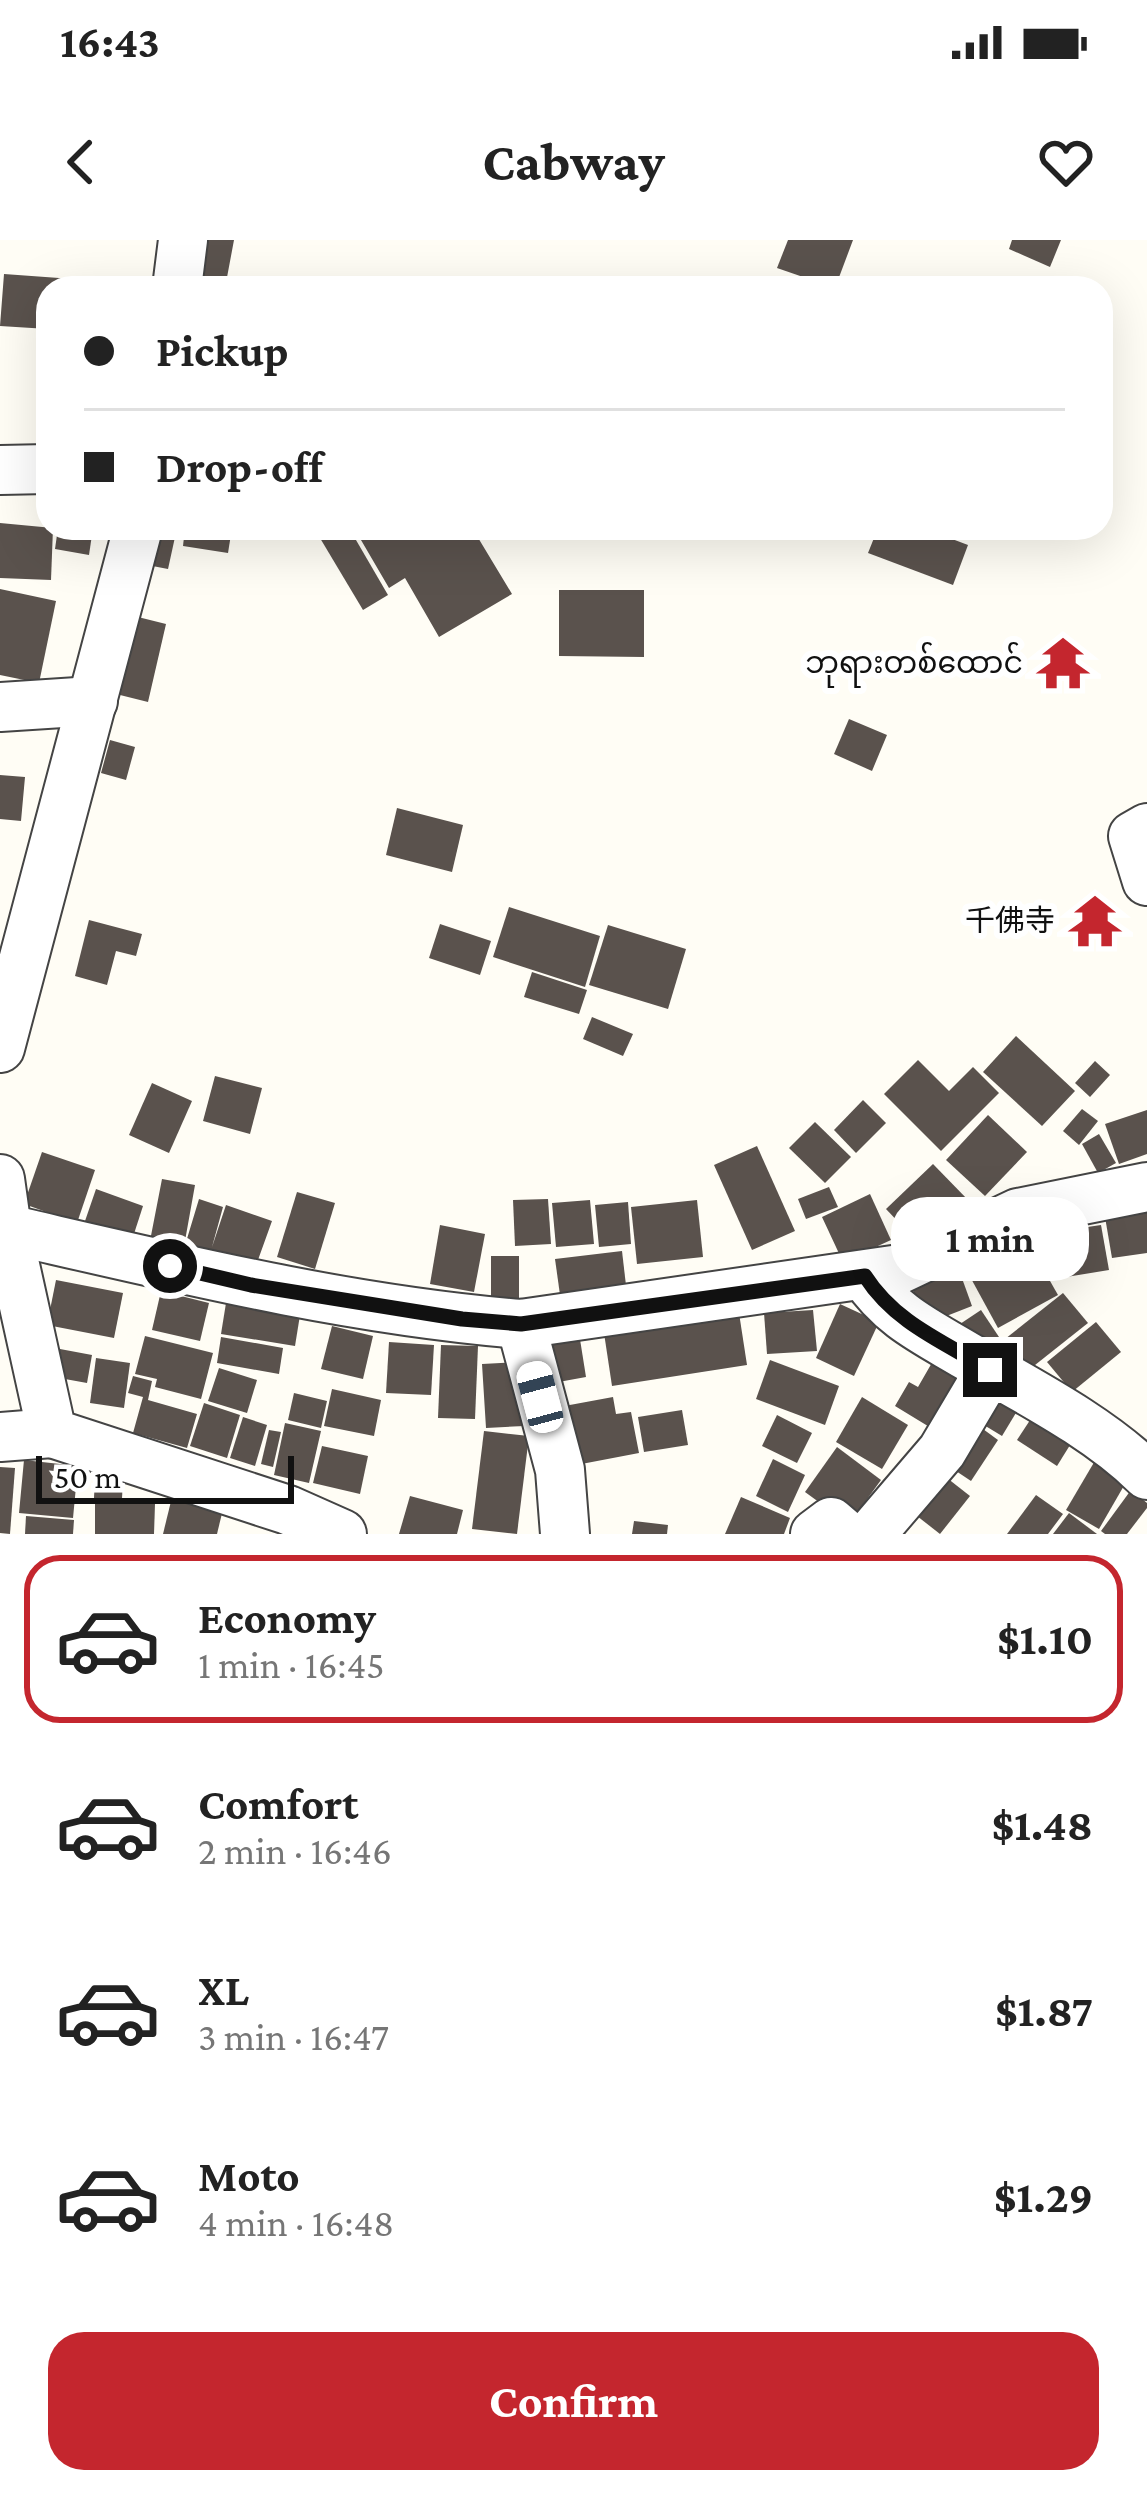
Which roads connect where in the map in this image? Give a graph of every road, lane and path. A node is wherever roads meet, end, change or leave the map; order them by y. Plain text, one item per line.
1 (183, 240) edge
2 (178, 276) edge
3 (36, 469) edge
4 (0, 470) edge
5 (135, 540) edge
6 (93, 701) junction
7 (0, 706) edge
8 (1147, 828) edge
9 (1147, 881) edge
10 (0, 1048) edge
11 (0, 1179) edge
12 (1147, 1187) edge
13 (7, 1229) junction
14 (865, 1276) junction
15 (521, 1324) junction
16 (990, 1370) junction
17 (52, 1432) junction
18 (0, 1437) edge
19 (1147, 1475) edge
20 (342, 1534) edge
21 (565, 1534) edge
22 (815, 1534) edge
23 (845, 1534) edge
24 (871, 1534) edge

1 - 2 street
3 - 4 street
5 - 6 street
6 - 7 street
6 - 10 street
8 - 9 street
11 - 13 street
12 - 14 street
13 - 15 street
13 - 17 street
14 - 15 street
14 - 16 street
15 - 21 street
16 - 19 street
16 - 24 street
17 - 18 street
17 - 20 street
22 - 23 street

